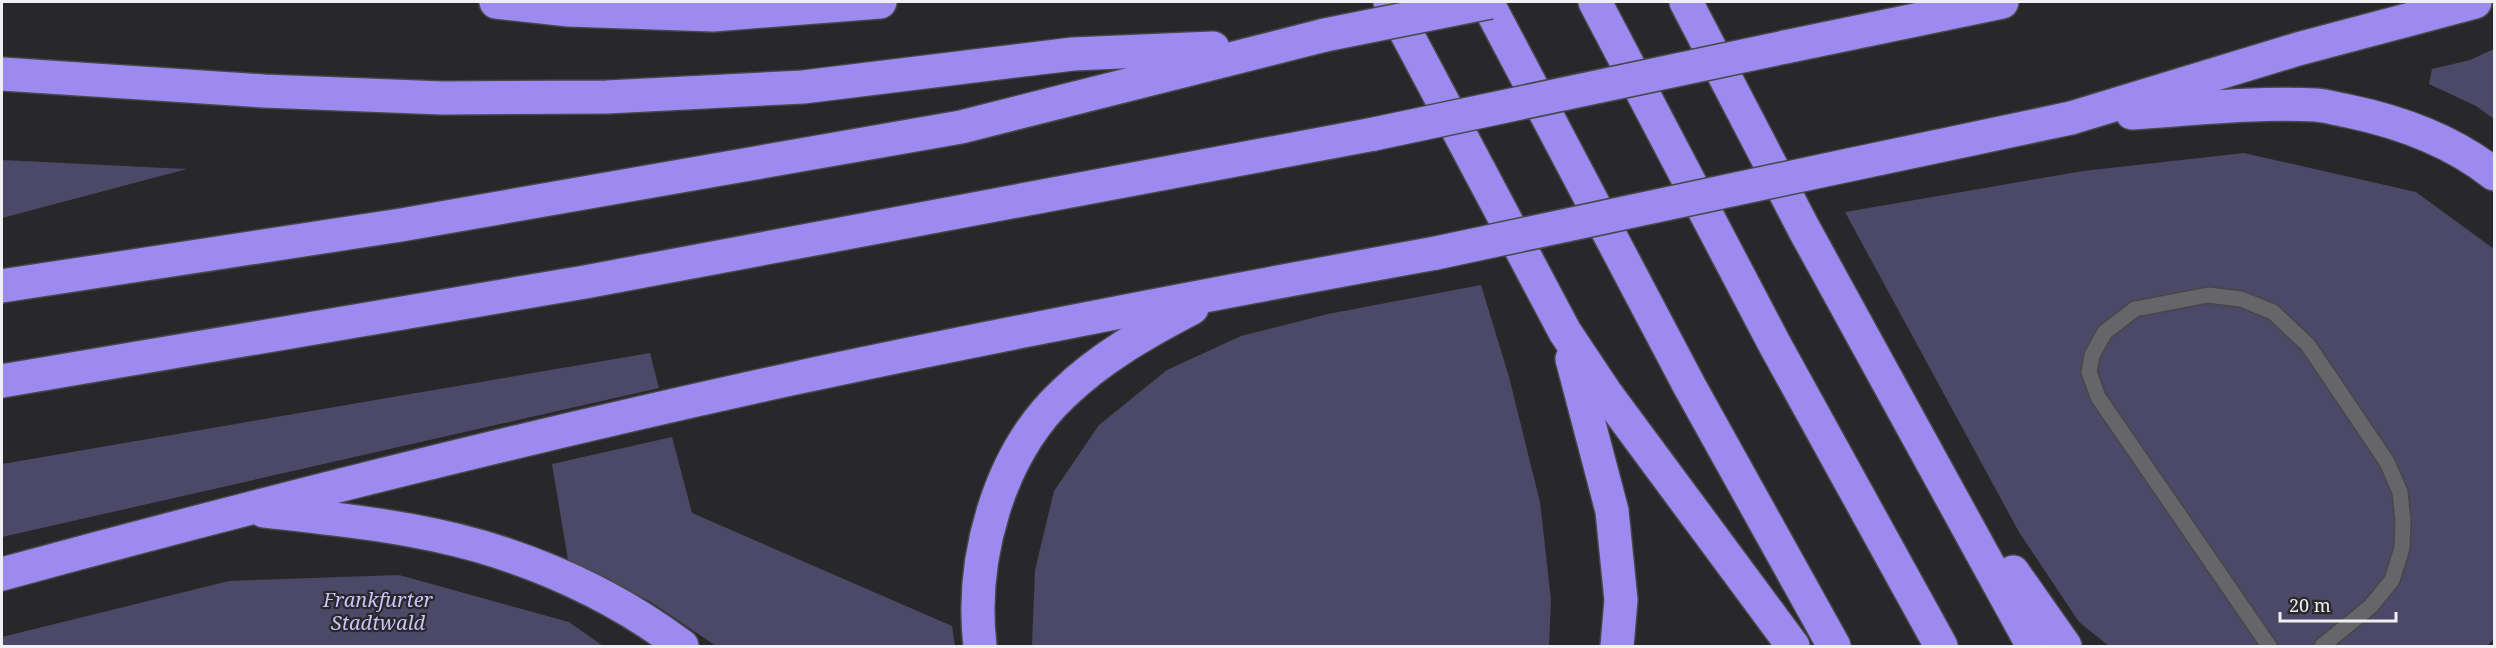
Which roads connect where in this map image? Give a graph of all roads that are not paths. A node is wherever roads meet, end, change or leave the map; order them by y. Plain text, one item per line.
1 (496, 2) edge
2 (877, 2) edge
3 (1390, 2) edge
4 (1488, 2) edge
5 (1595, 2) edge
6 (1686, 2) edge
7 (2002, 2) edge
8 (2475, 2) edge
9 (1325, 35) junction
10 (2, 74) edge
11 (2071, 118) junction
12 (2494, 174) edge
13 (2, 286) edge
14 (1228, 291) junction
15 (1565, 332) junction
16 (2, 381) edge
17 (1920, 441) junction
18 (244, 508) junction
19 (2, 574) edge
20 (682, 646) edge
21 (980, 646) edge
22 (1617, 646) edge
23 (1793, 646) edge
24 (1834, 646) edge
25 (1941, 646) edge
26 (2033, 646) edge
27 (2065, 646) edge
28 (2269, 646) edge
29 (2322, 646) edge

1 - 2 highway
3 - 15 highway
4 - 9 highway, bridge
4 - 24 highway
5 - 25 highway
6 - 17 highway
7 - 16 highway, bridge
8 - 11 highway
9 - 10 highway
9 - 13 highway
11 - 12 highway
11 - 14 highway, bridge
14 - 18 highway
14 - 21 highway
15 - 22 highway
15 - 23 highway
17 - 26 highway
17 - 27 highway
18 - 19 highway
18 - 20 highway
28 - 29 lane

